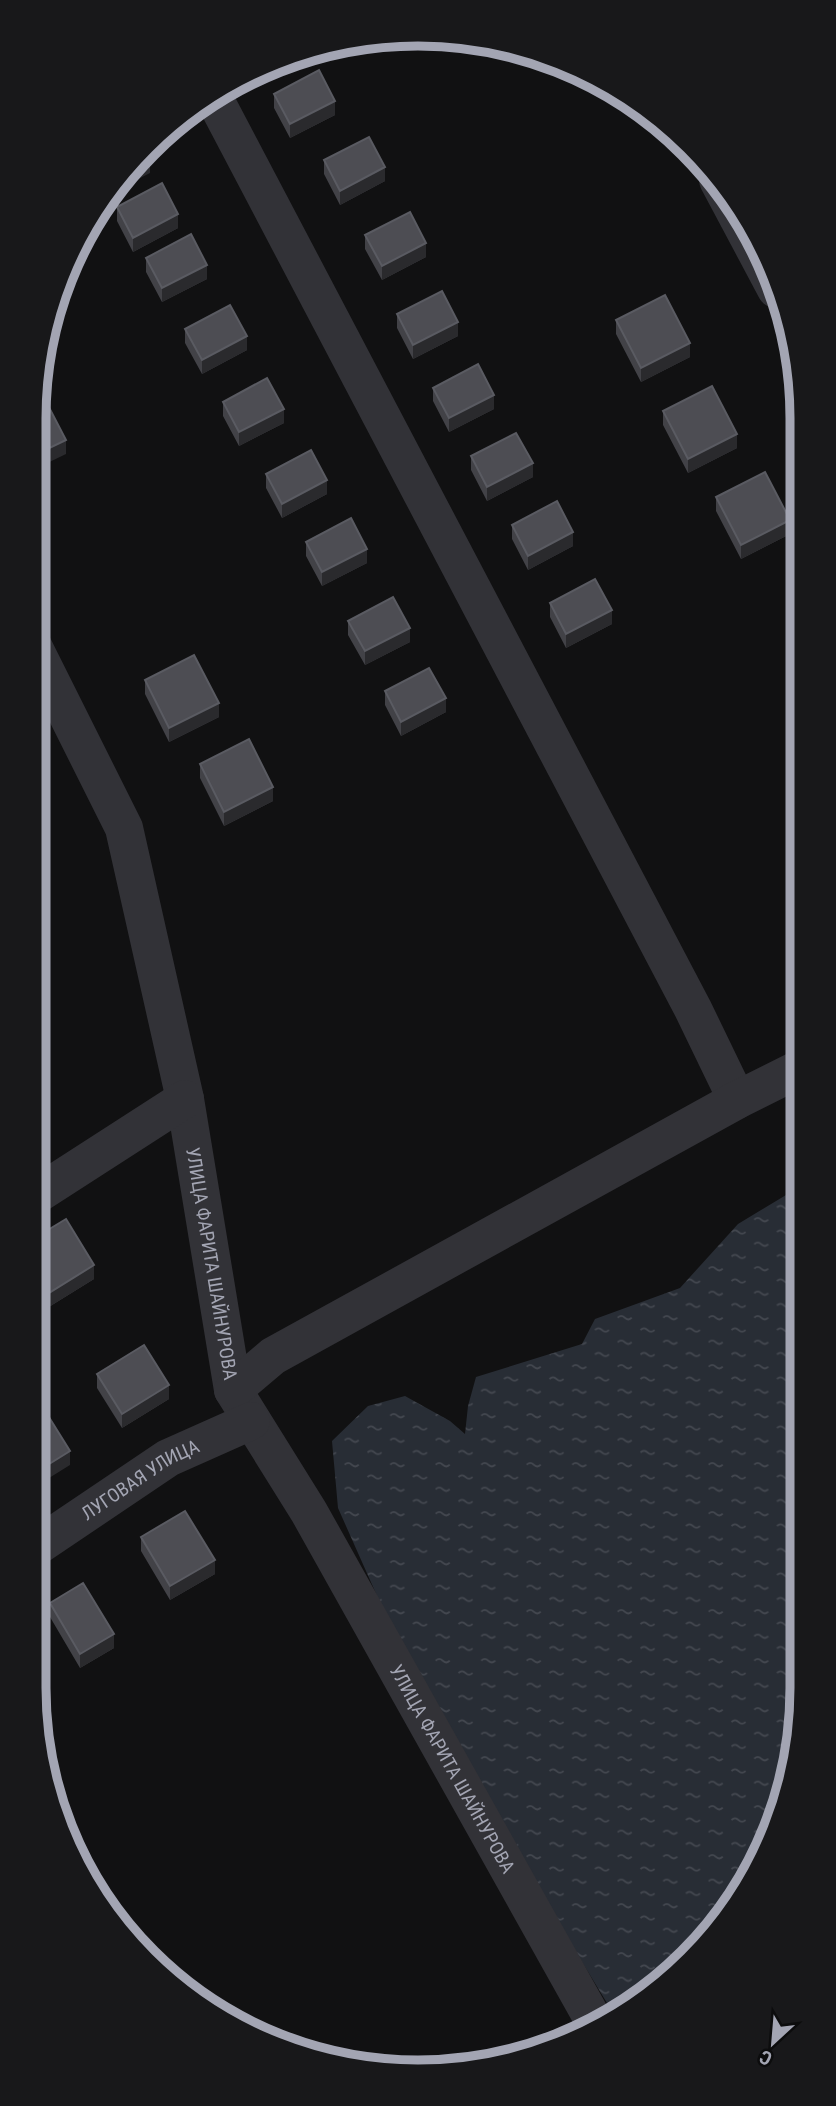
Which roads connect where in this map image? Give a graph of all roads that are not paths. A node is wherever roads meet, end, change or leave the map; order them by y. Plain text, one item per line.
1 (217, 104) edge
2 (46, 672) edge
3 (790, 1074) edge
4 (185, 1099) junction
5 (737, 1100) junction
6 (46, 1189) edge
7 (242, 1406) junction
8 (46, 1540) edge
9 (592, 2017) edge

1 - 5 street
2 - 4 street, УЛИЦА ФАРИТА ШАЙНУРОВА
3 - 5 street, ЛУГОВАЯ УЛИЦА
4 - 6 street
4 - 7 street, УЛИЦА ФАРИТА ШАЙНУРОВА
5 - 7 street, ЛУГОВАЯ УЛИЦА
7 - 8 street, ЛУГОВАЯ УЛИЦА
7 - 9 street, УЛИЦА ФАРИТА ШАЙНУРОВА

